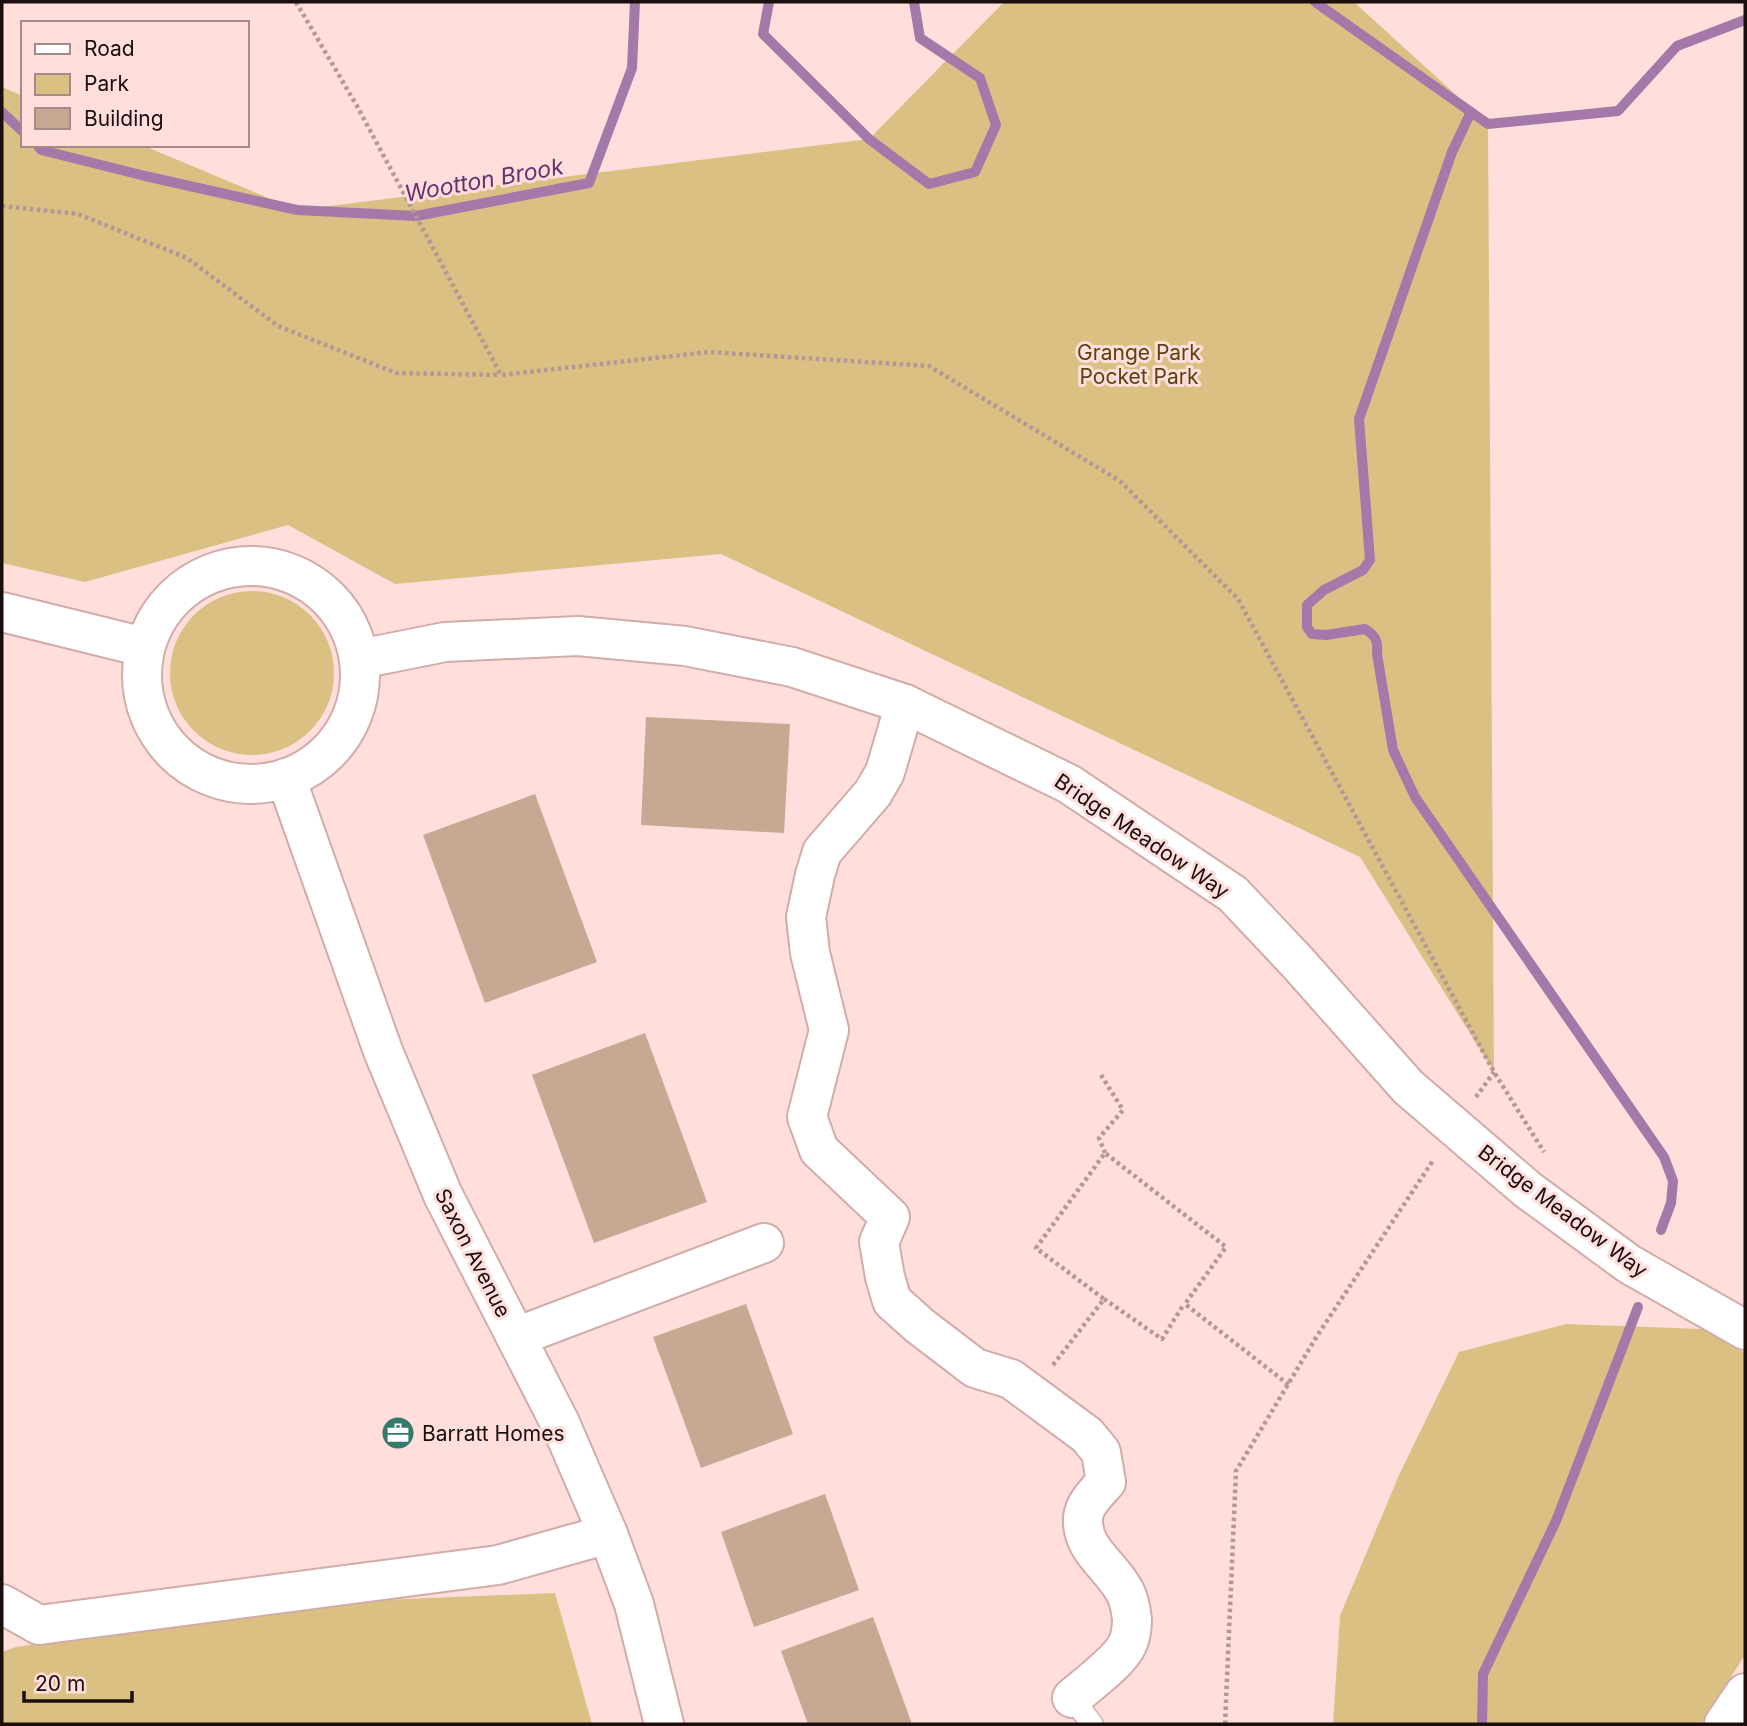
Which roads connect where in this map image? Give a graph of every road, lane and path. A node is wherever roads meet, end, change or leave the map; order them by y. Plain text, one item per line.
1 (296, 2) edge
2 (2, 206) edge
3 (501, 375) junction
4 (2, 612) edge
5 (144, 647) junction
6 (360, 659) junction
7 (905, 705) junction
8 (286, 778) junction
9 (1101, 1075) dead end
10 (1454, 1128) junction
11 (1104, 1153) junction
12 (764, 1243) dead end
13 (1104, 1299) junction
14 (1185, 1304) junction
15 (1745, 1330) edge
16 (516, 1337) junction
17 (1289, 1385) junction
18 (1031, 1393) junction
19 (608, 1534) junction
20 (2, 1604) edge
21 (1745, 1693) edge
22 (1082, 1711) edge
23 (664, 1724) edge
24 (1224, 1724) edge
25 (1724, 1724) edge

1 - 3 path
2 - 3 path
3 - 10 path
4 - 5 street
5 - 6 street
5 - 8 street
6 - 7 street, Bridge Meadow Way
6 - 8 street
7 - 10 street, Bridge Meadow Way
7 - 18 street
8 - 16 street, Saxon Avenue
9 - 11 path
10 - 15 street, Bridge Meadow Way
10 - 17 path
11 - 13 path
11 - 14 path
12 - 16 street
13 - 14 path
13 - 18 path
14 - 17 path
16 - 19 street, Saxon Avenue
17 - 24 path
18 - 22 street
19 - 20 street
19 - 23 street, Saxon Avenue
21 - 25 street

